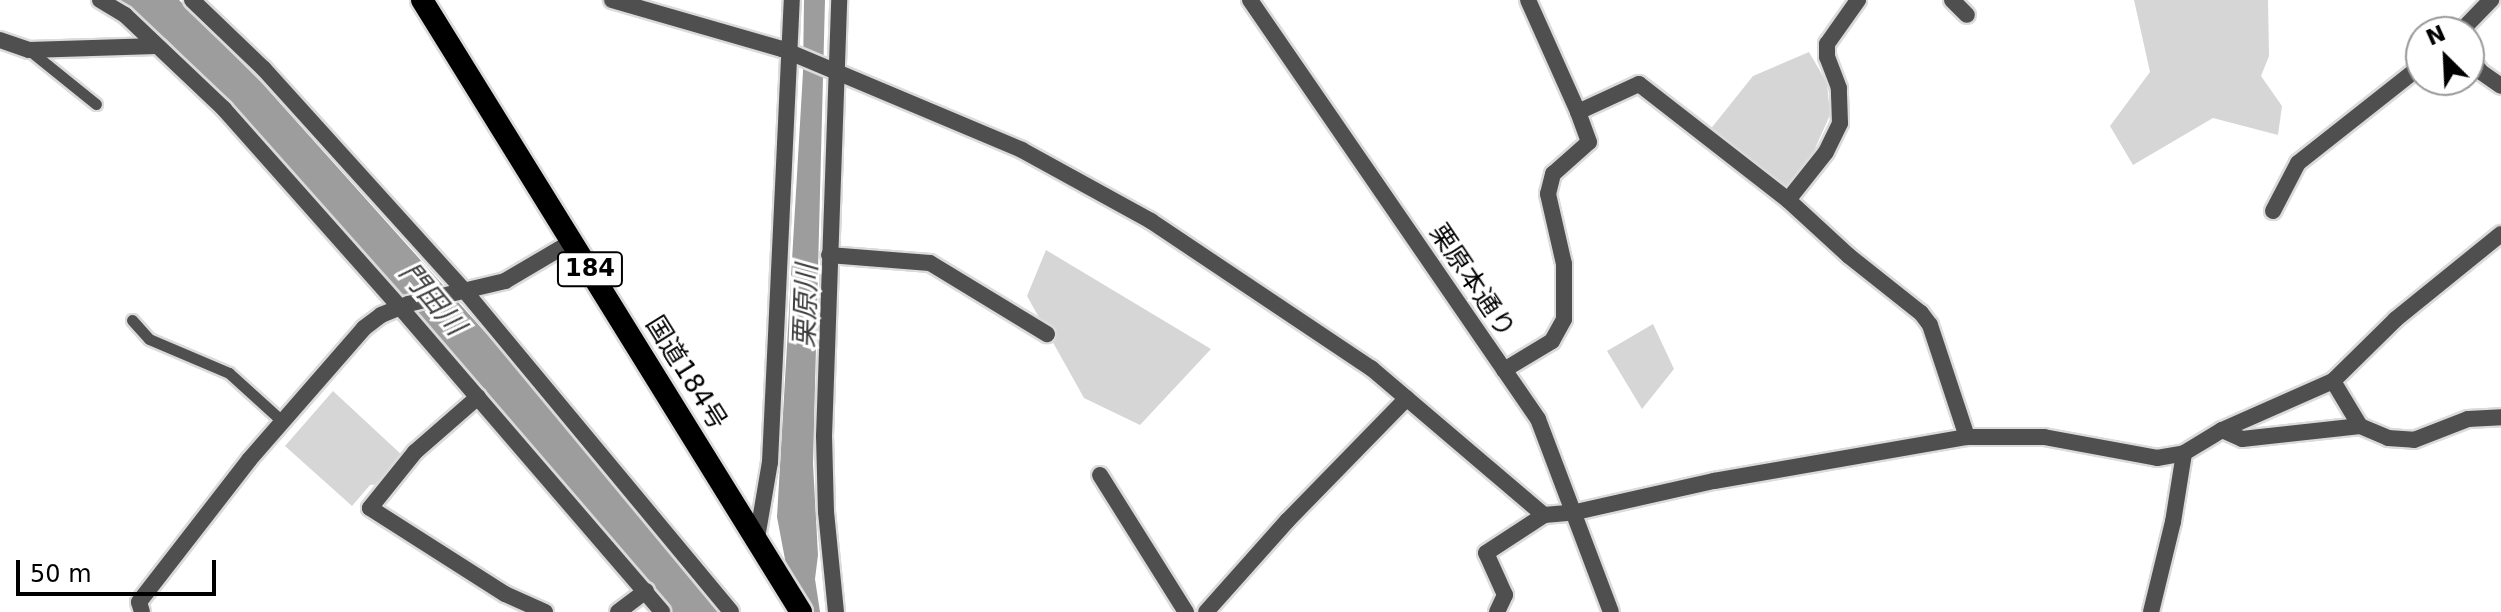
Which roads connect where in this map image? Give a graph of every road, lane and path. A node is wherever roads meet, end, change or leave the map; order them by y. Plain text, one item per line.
1 (100, 0) edge
2 (192, 0) edge
3 (422, 0) edge
4 (612, 0) edge
5 (792, 0) edge
6 (839, 0) edge
7 (1250, 0) edge
8 (1528, 0) edge
9 (1858, 0) edge
10 (1952, 0) edge
11 (2491, 0) edge
12 (1967, 15) dead end
13 (2476, 16) edge
14 (0, 40) edge
15 (156, 46) junction
16 (29, 50) junction
17 (793, 54) junction
18 (831, 68) junction
19 (2405, 79) edge
20 (96, 104) dead end
21 (1578, 112) junction
22 (1788, 200) junction
23 (2273, 211) dead end
24 (2501, 234) edge
25 (573, 241) junction
26 (829, 255) junction
27 (458, 292) junction
28 (404, 305) junction
29 (132, 320) dead end
30 (1047, 334) dead end
31 (1504, 370) junction
32 (2333, 381) junction
33 (478, 397) junction
34 (1407, 398) junction
35 (2501, 417) edge
36 (282, 421) junction
37 (2360, 426) junction
38 (2222, 430) junction
39 (1967, 437) junction
40 (2184, 453) junction
41 (1100, 475) dead end
42 (1576, 512) junction
43 (1544, 515) junction
44 (757, 538) junction
45 (646, 591) junction
46 (1209, 611) edge
47 (142, 612) edge
48 (545, 612) edge
49 (618, 612) edge
50 (662, 612) edge
51 (731, 612) edge
52 (801, 612) edge
53 (836, 612) edge
54 (1186, 612) edge
55 (1497, 612) edge
56 (1611, 612) edge
57 (2151, 612) edge

1 - 15 street
2 - 27 street
3 - 25 highway, 国道184号 / 184
4 - 17 street
5 - 17 street
6 - 18 street
7 - 31 street, 栗原本通り
8 - 21 street
9 - 22 street
10 - 12 street
11 - 13 street
14 - 16 street
15 - 16 street
15 - 28 street
16 - 20 lane
17 - 18 street
17 - 44 street
18 - 26 street
18 - 34 street
19 - 23 street
21 - 22 street
21 - 31 street
22 - 39 street
24 - 32 street
25 - 27 street
25 - 44 highway, 国道184号 / 184
26 - 30 street
26 - 53 street
27 - 28 street
27 - 51 street
28 - 33 street
28 - 36 street
29 - 36 lane
31 - 42 street, 栗原本通り
32 - 37 street
32 - 38 street
33 - 45 street
33 - 48 street
34 - 43 street
34 - 46 street
35 - 37 street
36 - 47 street
37 - 38 street
38 - 40 street
39 - 40 street
39 - 42 street
40 - 57 street
41 - 54 street
42 - 43 street
42 - 56 street, 栗原本通り
43 - 55 street
44 - 52 highway, 国道184号 / 184
45 - 49 street
45 - 50 street

